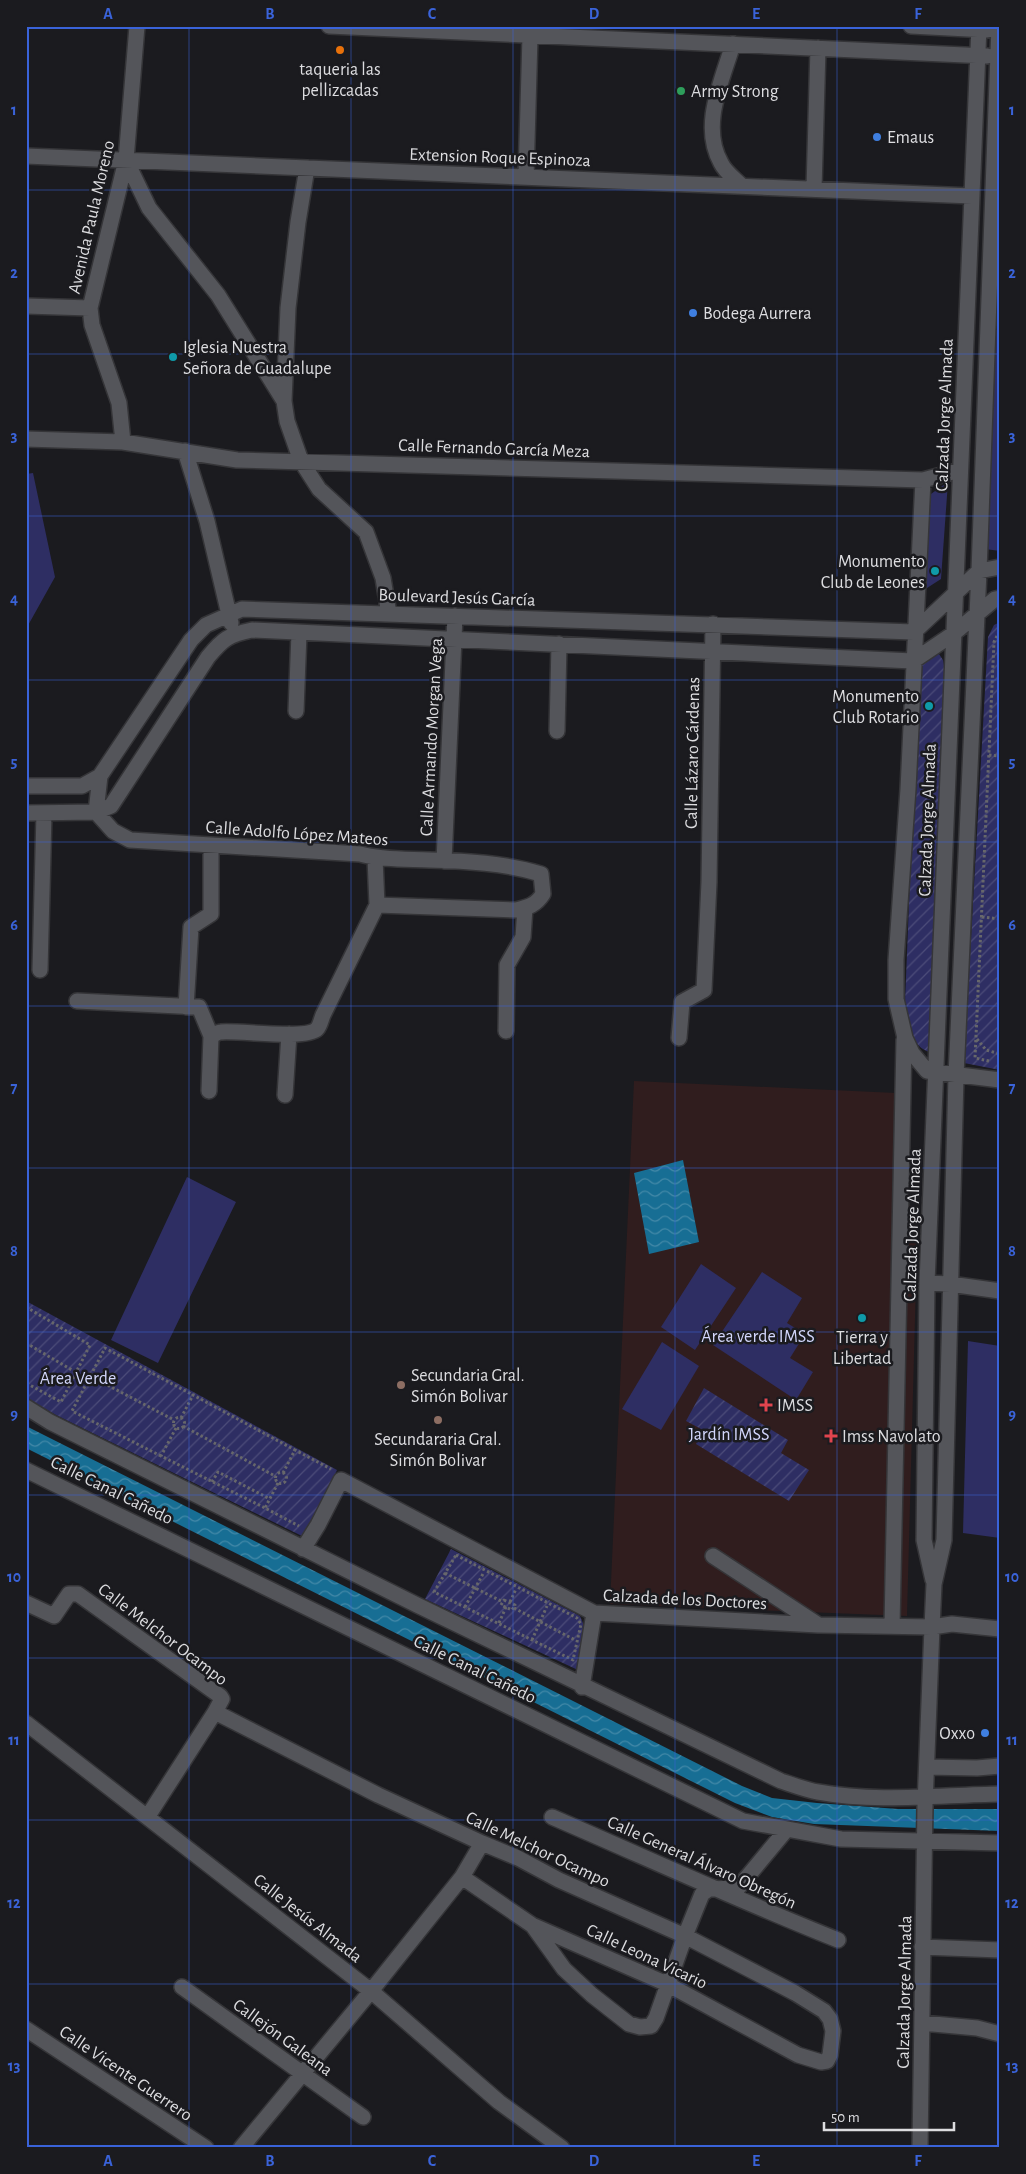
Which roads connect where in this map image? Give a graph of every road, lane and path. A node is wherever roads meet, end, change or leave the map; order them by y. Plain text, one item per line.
1 (137, 26) edge
2 (329, 26) edge
3 (911, 26) edge
4 (979, 28) edge
5 (999, 28) edge
6 (530, 36) junction
7 (733, 44) junction
8 (818, 48) junction
9 (978, 56) junction
10 (998, 56) junction
11 (26, 156) edge
12 (126, 160) junction
13 (307, 168) junction
14 (526, 177) junction
15 (742, 186) junction
16 (814, 189) junction
17 (972, 196) junction
18 (26, 306) edge
19 (90, 308) junction
20 (966, 344) junction
21 (986, 345) junction
22 (284, 401) junction
23 (26, 439) edge
24 (124, 442) junction
25 (185, 451) junction
26 (301, 461) junction
27 (960, 470) junction
28 (923, 480) junction
29 (1000, 567) edge
30 (979, 571) junction
31 (955, 592) junction
32 (1000, 598) edge
33 (228, 614) junction
34 (389, 614) junction
35 (976, 614) junction
36 (455, 616) junction
37 (713, 624) junction
38 (1000, 630) edge
39 (914, 632) junction
40 (299, 633) junction
41 (234, 634) junction
42 (953, 634) junction
43 (454, 639) junction
44 (559, 644) junction
45 (713, 651) junction
46 (913, 661) junction
47 (296, 711) dead end
48 (557, 731) dead end
49 (989, 755) junction
50 (1000, 756) edge
51 (100, 776) junction
52 (26, 786) edge
53 (26, 812) edge
54 (96, 812) junction
55 (44, 813) junction
56 (212, 845) junction
57 (376, 858) junction
58 (444, 860) junction
59 (377, 905) junction
60 (524, 908) junction
61 (982, 917) junction
62 (1000, 919) edge
63 (40, 970) dead end
64 (77, 1001) dead end
65 (186, 1007) junction
66 (506, 1031) dead end
67 (289, 1034) junction
68 (976, 1035) junction
69 (210, 1036) junction
70 (679, 1038) dead end
71 (904, 1038) junction
72 (1000, 1054) edge
73 (975, 1058) dead end
74 (937, 1073) junction
75 (956, 1076) junction
76 (1000, 1080) edge
77 (209, 1091) dead end
78 (284, 1095) dead end
79 (927, 1283) junction
80 (950, 1284) junction
81 (1000, 1292) edge
82 (26, 1307) edge
83 (26, 1343) edge
84 (77, 1373) junction
85 (90, 1376) junction
86 (26, 1383) edge
87 (193, 1395) junction
88 (26, 1408) edge
89 (180, 1418) junction
90 (174, 1420) junction
91 (183, 1426) junction
92 (176, 1428) junction
93 (295, 1450) junction
94 (161, 1456) junction
95 (26, 1470) edge
96 (283, 1473) junction
97 (275, 1476) junction
98 (335, 1479) junction
99 (212, 1482) junction
100 (278, 1483) junction
101 (270, 1499) junction
102 (265, 1508) junction
103 (302, 1527) dead end
104 (303, 1549) junction
105 (713, 1556) dead end
106 (485, 1570) junction
107 (445, 1573) junction
108 (934, 1584) junction
109 (517, 1587) junction
110 (475, 1588) junction
111 (503, 1602) junction
112 (510, 1602) junction
113 (26, 1603) edge
114 (549, 1603) junction
115 (465, 1607) junction
116 (506, 1608) junction
117 (514, 1608) junction
118 (594, 1613) junction
119 (541, 1622) junction
120 (499, 1624) junction
121 (818, 1625) junction
122 (892, 1626) junction
123 (932, 1627) junction
124 (1000, 1629) edge
125 (532, 1640) junction
126 (577, 1641) junction
127 (582, 1687) junction
128 (215, 1712) junction
129 (26, 1722) edge
130 (1000, 1766) edge
131 (927, 1767) junction
132 (1000, 1794) edge
133 (926, 1800) junction
134 (148, 1816) junction
135 (552, 1817) dead end
136 (787, 1829) junction
137 (925, 1840) junction
138 (482, 1843) junction
139 (1000, 1843) edge
140 (462, 1877) junction
141 (719, 1889) junction
142 (532, 1925) junction
143 (685, 1936) junction
144 (838, 1940) dead end
145 (922, 1947) junction
146 (1000, 1950) edge
147 (667, 1984) junction
148 (182, 1987) dead end
149 (371, 1991) junction
150 (922, 2023) junction
151 (26, 2029) edge
152 (1000, 2034) edge
153 (820, 2062) joint
154 (302, 2074) junction
155 (363, 2117) dead end
156 (206, 2148) edge
157 (241, 2148) edge
158 (562, 2148) edge
159 (920, 2148) edge

1 - 12 street, Avenida Paula Moreno
2 - 6 street
3 - 4 street
4 - 5 street
4 - 9 street, Calzada Jorge Almada
5 - 10 street, Calzada Jorge Almada
6 - 7 street
6 - 14 street
7 - 8 street
7 - 15 street
8 - 9 street
8 - 16 street
9 - 10 street
9 - 17 street, Calzada Jorge Almada
10 - 21 street, Calzada Jorge Almada
11 - 12 street, Extension Roque Espinoza
12 - 13 street, Extension Roque Espinoza
12 - 19 street, Avenida Paula Moreno
12 - 22 street
13 - 14 street, Extension Roque Espinoza
13 - 22 street
14 - 15 street, Extension Roque Espinoza
15 - 16 street, Extension Roque Espinoza
16 - 17 street, Extension Roque Espinoza
17 - 20 street, Calzada Jorge Almada
18 - 19 street
19 - 24 street, Avenida Paula Moreno
20 - 21 street
20 - 27 street, Calzada Jorge Almada
21 - 30 street, Calzada Jorge Almada
22 - 26 street
23 - 24 street, Calle Fernando García Meza
24 - 25 street, Calle Fernando García Meza
25 - 26 street, Calle Fernando García Meza
25 - 33 street
26 - 28 street, Calle Fernando García Meza
26 - 34 street
27 - 28 street, Calle Fernando García Meza
27 - 31 street, Calzada Jorge Almada
28 - 39 street
29 - 30 street
30 - 31 street
30 - 35 street, Calzada Jorge Almada
31 - 39 street
31 - 42 street, Calzada Jorge Almada
32 - 35 street
33 - 34 street, Boulevard Jesús García
33 - 41 street
33 - 51 street, Boulevard Jesús García
34 - 36 street, Boulevard Jesús García
35 - 42 street
35 - 75 street, Calzada Jorge Almada
36 - 37 street, Boulevard Jesús García
36 - 43 street, Calle Armando Morgan Vega
37 - 39 street, Boulevard Jesús García
37 - 45 street, Calle Lázaro Cárdenas
38 - 49 path
39 - 46 street
40 - 41 street
40 - 43 street
40 - 47 street
41 - 54 street
42 - 46 street
42 - 74 street, Calzada Jorge Almada
43 - 44 street
43 - 58 street, Calle Armando Morgan Vega
44 - 45 street
44 - 48 street
45 - 46 street
45 - 70 street, Calle Lázaro Cárdenas
46 - 71 street
49 - 50 path
49 - 61 path
51 - 52 street
51 - 54 street
53 - 55 street
54 - 55 street
54 - 56 street, Calle Adolfo López Mateos
55 - 63 street
56 - 57 street, Calle Adolfo López Mateos
56 - 65 street
57 - 58 street, Calle Adolfo López Mateos
57 - 59 street
58 - 60 street, Calle Adolfo López Mateos
59 - 60 street
59 - 67 street
60 - 66 street
61 - 62 path
61 - 68 path
64 - 65 street
65 - 69 street
67 - 69 street
67 - 78 street
68 - 72 path
68 - 73 path
69 - 77 street
71 - 74 street
71 - 122 street
74 - 75 street
74 - 79 street, Calzada Jorge Almada
75 - 76 street
75 - 80 street, Calzada Jorge Almada
79 - 80 street
79 - 108 street, Calzada Jorge Almada
80 - 81 street
80 - 108 street, Calzada Jorge Almada
82 - 84 path
83 - 84 path
84 - 86 path
85 - 87 path
85 - 90 path
85 - 94 path
87 - 89 path
87 - 93 path
88 - 104 street
89 - 90 path
89 - 91 path
90 - 92 path
91 - 92 path
91 - 97 path
92 - 94 path
93 - 96 path
93 - 98 path
94 - 99 path
95 - 136 street, Calle Canal Cañedo
96 - 97 path
96 - 100 path
97 - 100 path
98 - 104 street
98 - 118 street, Calzada de los Doctores
99 - 101 path
99 - 102 path
100 - 101 path
101 - 102 path
102 - 103 path
104 - 127 street
105 - 121 street
106 - 107 path
106 - 109 path
106 - 110 path
107 - 110 path
107 - 115 path
108 - 123 street, Calzada Jorge Almada
109 - 112 path
109 - 114 path
110 - 111 path
110 - 115 path
111 - 112 path
111 - 116 path
112 - 117 path
113 - 128 street, Calle Melchor Ocampo
114 - 119 path
114 - 126 path
115 - 120 path
116 - 117 path
116 - 120 path
117 - 119 path
118 - 121 street, Calzada de los Doctores
118 - 127 street
119 - 125 path
119 - 126 path
120 - 125 path
121 - 122 street, Calzada de los Doctores
122 - 123 street, Calzada de los Doctores
123 - 124 street, Calzada de los Doctores
123 - 131 street, Calzada Jorge Almada
125 - 126 path
127 - 133 street
128 - 134 street, Calle Melchor Ocampo
128 - 138 street, Calle Melchor Ocampo
129 - 134 street, Calle Jesús Almada
130 - 131 street
131 - 133 street, Calzada Jorge Almada
132 - 133 street
133 - 137 street, Calzada Jorge Almada
134 - 149 street, Calle Jesús Almada
135 - 141 street, Calle General Álvaro Obregón
136 - 137 street, Calle Canal Cañedo
136 - 141 street
137 - 139 street, Calle Canal Cañedo
137 - 145 street, Calzada Jorge Almada
138 - 140 street
138 - 143 street, Calle Melchor Ocampo
140 - 142 street, Calle Leona Vicario
140 - 149 street
141 - 143 street
141 - 144 street, Calle General Álvaro Obregón
142 - 147 street, Calle Leona Vicario
142 - 147 street
143 - 147 street
143 - 153 street, Calle Melchor Ocampo
145 - 146 street
145 - 150 street, Calzada Jorge Almada
147 - 153 street, Calle Leona Vicario
148 - 154 street, Callejón Galeana
149 - 154 street
149 - 158 street, Calle Jesús Almada
150 - 152 street
150 - 159 street, Calzada Jorge Almada
151 - 156 street, Calle Vicente Guerrero
154 - 155 street, Callejón Galeana
154 - 157 street

